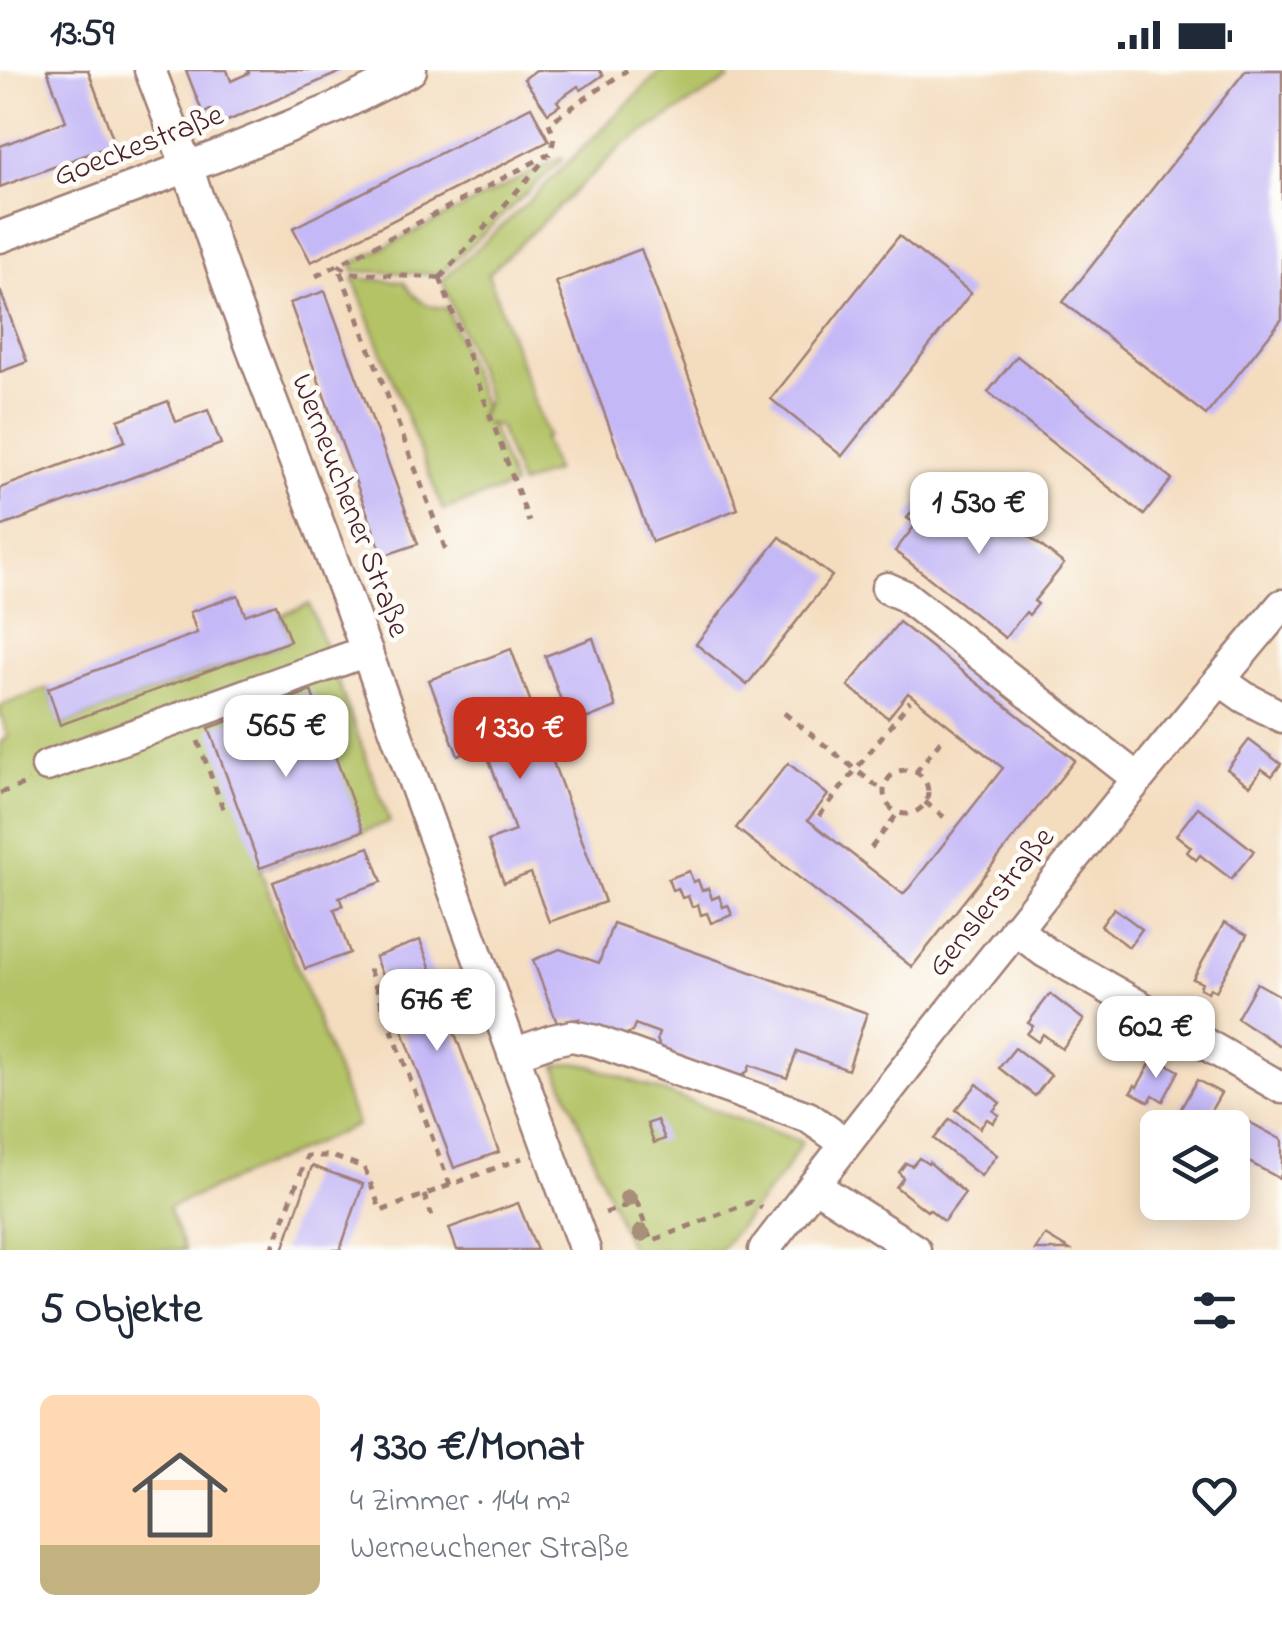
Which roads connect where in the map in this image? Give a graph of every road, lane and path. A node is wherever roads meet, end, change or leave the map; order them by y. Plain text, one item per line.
1 (150, 70) edge
2 (410, 70) edge
3 (627, 70) edge
4 (550, 154) junction
5 (187, 167) junction
6 (0, 237) edge
7 (338, 265) junction
8 (316, 276) dead end
9 (440, 278) junction
10 (528, 522) dead end
11 (448, 553) dead end
12 (887, 588) dead end
13 (1282, 605) edge
14 (367, 651) junction
15 (1220, 680) junction
16 (910, 701) dead end
17 (784, 713) dead end
18 (188, 715) junction
19 (1282, 717) edge
20 (940, 740) dead end
21 (47, 766) dead end
22 (854, 770) junction
23 (916, 772) junction
24 (1138, 779) junction
25 (884, 788) junction
26 (926, 802) junction
27 (224, 811) dead end
28 (898, 813) junction
29 (818, 816) dead end
30 (944, 817) dead end
31 (871, 848) dead end
32 (1014, 929) junction
33 (369, 969) dead end
34 (513, 1054) junction
35 (1282, 1088) edge
36 (844, 1144) junction
37 (523, 1158) dead end
38 (450, 1185) junction
39 (814, 1185) junction
40 (424, 1195) junction
41 (764, 1209) dead end
42 (605, 1213) dead end
43 (432, 1216) dead end
44 (272, 1250) edge
45 (585, 1250) edge
46 (764, 1250) edge
47 (915, 1250) edge

1 - 5 street, Werneuchener Straße
2 - 5 street, Goeckestraße
3 - 4 path
4 - 7 path
4 - 9 path
5 - 6 street, Goeckestraße
5 - 14 street, Werneuchener Straße
7 - 8 path
7 - 9 path
7 - 11 path
9 - 10 path
12 - 24 street
13 - 15 street, Genslerstraße
14 - 18 street
14 - 34 street, Werneuchener Straße
15 - 19 street
15 - 24 street, Genslerstraße
16 - 22 path
17 - 22 path
18 - 21 street
18 - 27 path
20 - 23 path
22 - 25 path
22 - 29 path
23 - 25 path
23 - 26 path
24 - 32 street, Genslerstraße
25 - 28 path
26 - 28 path
26 - 30 path
28 - 31 path
32 - 35 street
32 - 36 street, Genslerstraße
33 - 38 path
34 - 36 street
34 - 45 street, Werneuchener Straße
36 - 39 street, Genslerstraße
37 - 38 path
38 - 40 path
39 - 46 street, Genslerstraße
39 - 47 street
40 - 43 path
40 - 44 path
41 - 42 path

